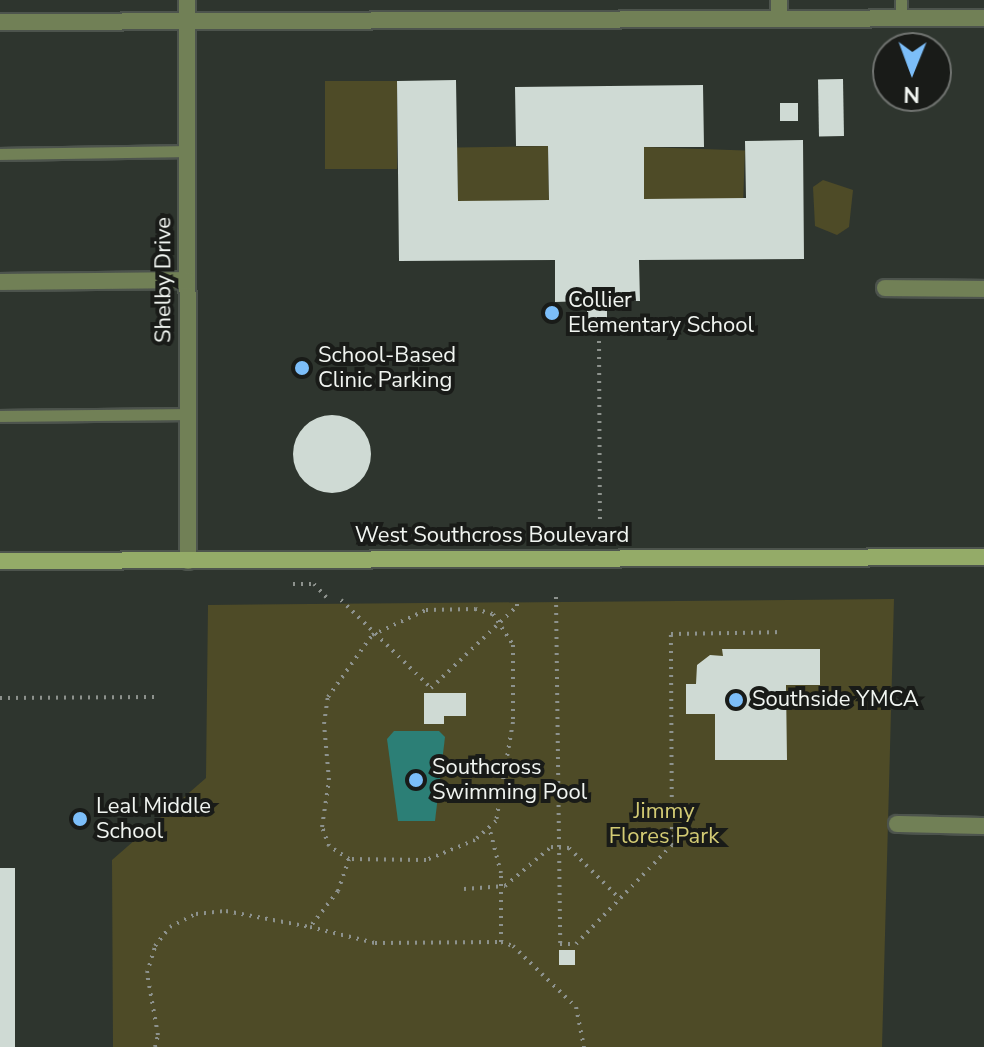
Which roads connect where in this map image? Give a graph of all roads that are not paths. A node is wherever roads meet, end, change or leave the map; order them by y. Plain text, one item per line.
1 (187, 0) edge
2 (901, 0) edge
3 (779, 9) edge
4 (901, 18) junction
5 (984, 18) edge
6 (0, 22) edge
7 (186, 22) junction
8 (186, 151) junction
9 (0, 154) edge
10 (186, 280) junction
11 (0, 282) edge
12 (885, 288) dead end
13 (984, 289) edge
14 (187, 414) junction
15 (0, 416) edge
16 (984, 557) edge
17 (0, 561) edge
18 (188, 561) junction
19 (897, 824) dead end
20 (984, 826) edge

1 - 7 street, Shelby Drive
2 - 4 lane
3 - 4 street
3 - 7 street
4 - 5 street
6 - 7 street
7 - 8 street, Shelby Drive
8 - 9 lane
8 - 10 street, Shelby Drive
10 - 11 street
10 - 14 street, Shelby Drive
12 - 13 street
14 - 15 lane
14 - 18 street, Shelby Drive
16 - 18 main road, West Southcross Boulevard
17 - 18 main road, West Southcross Boulevard
19 - 20 street

